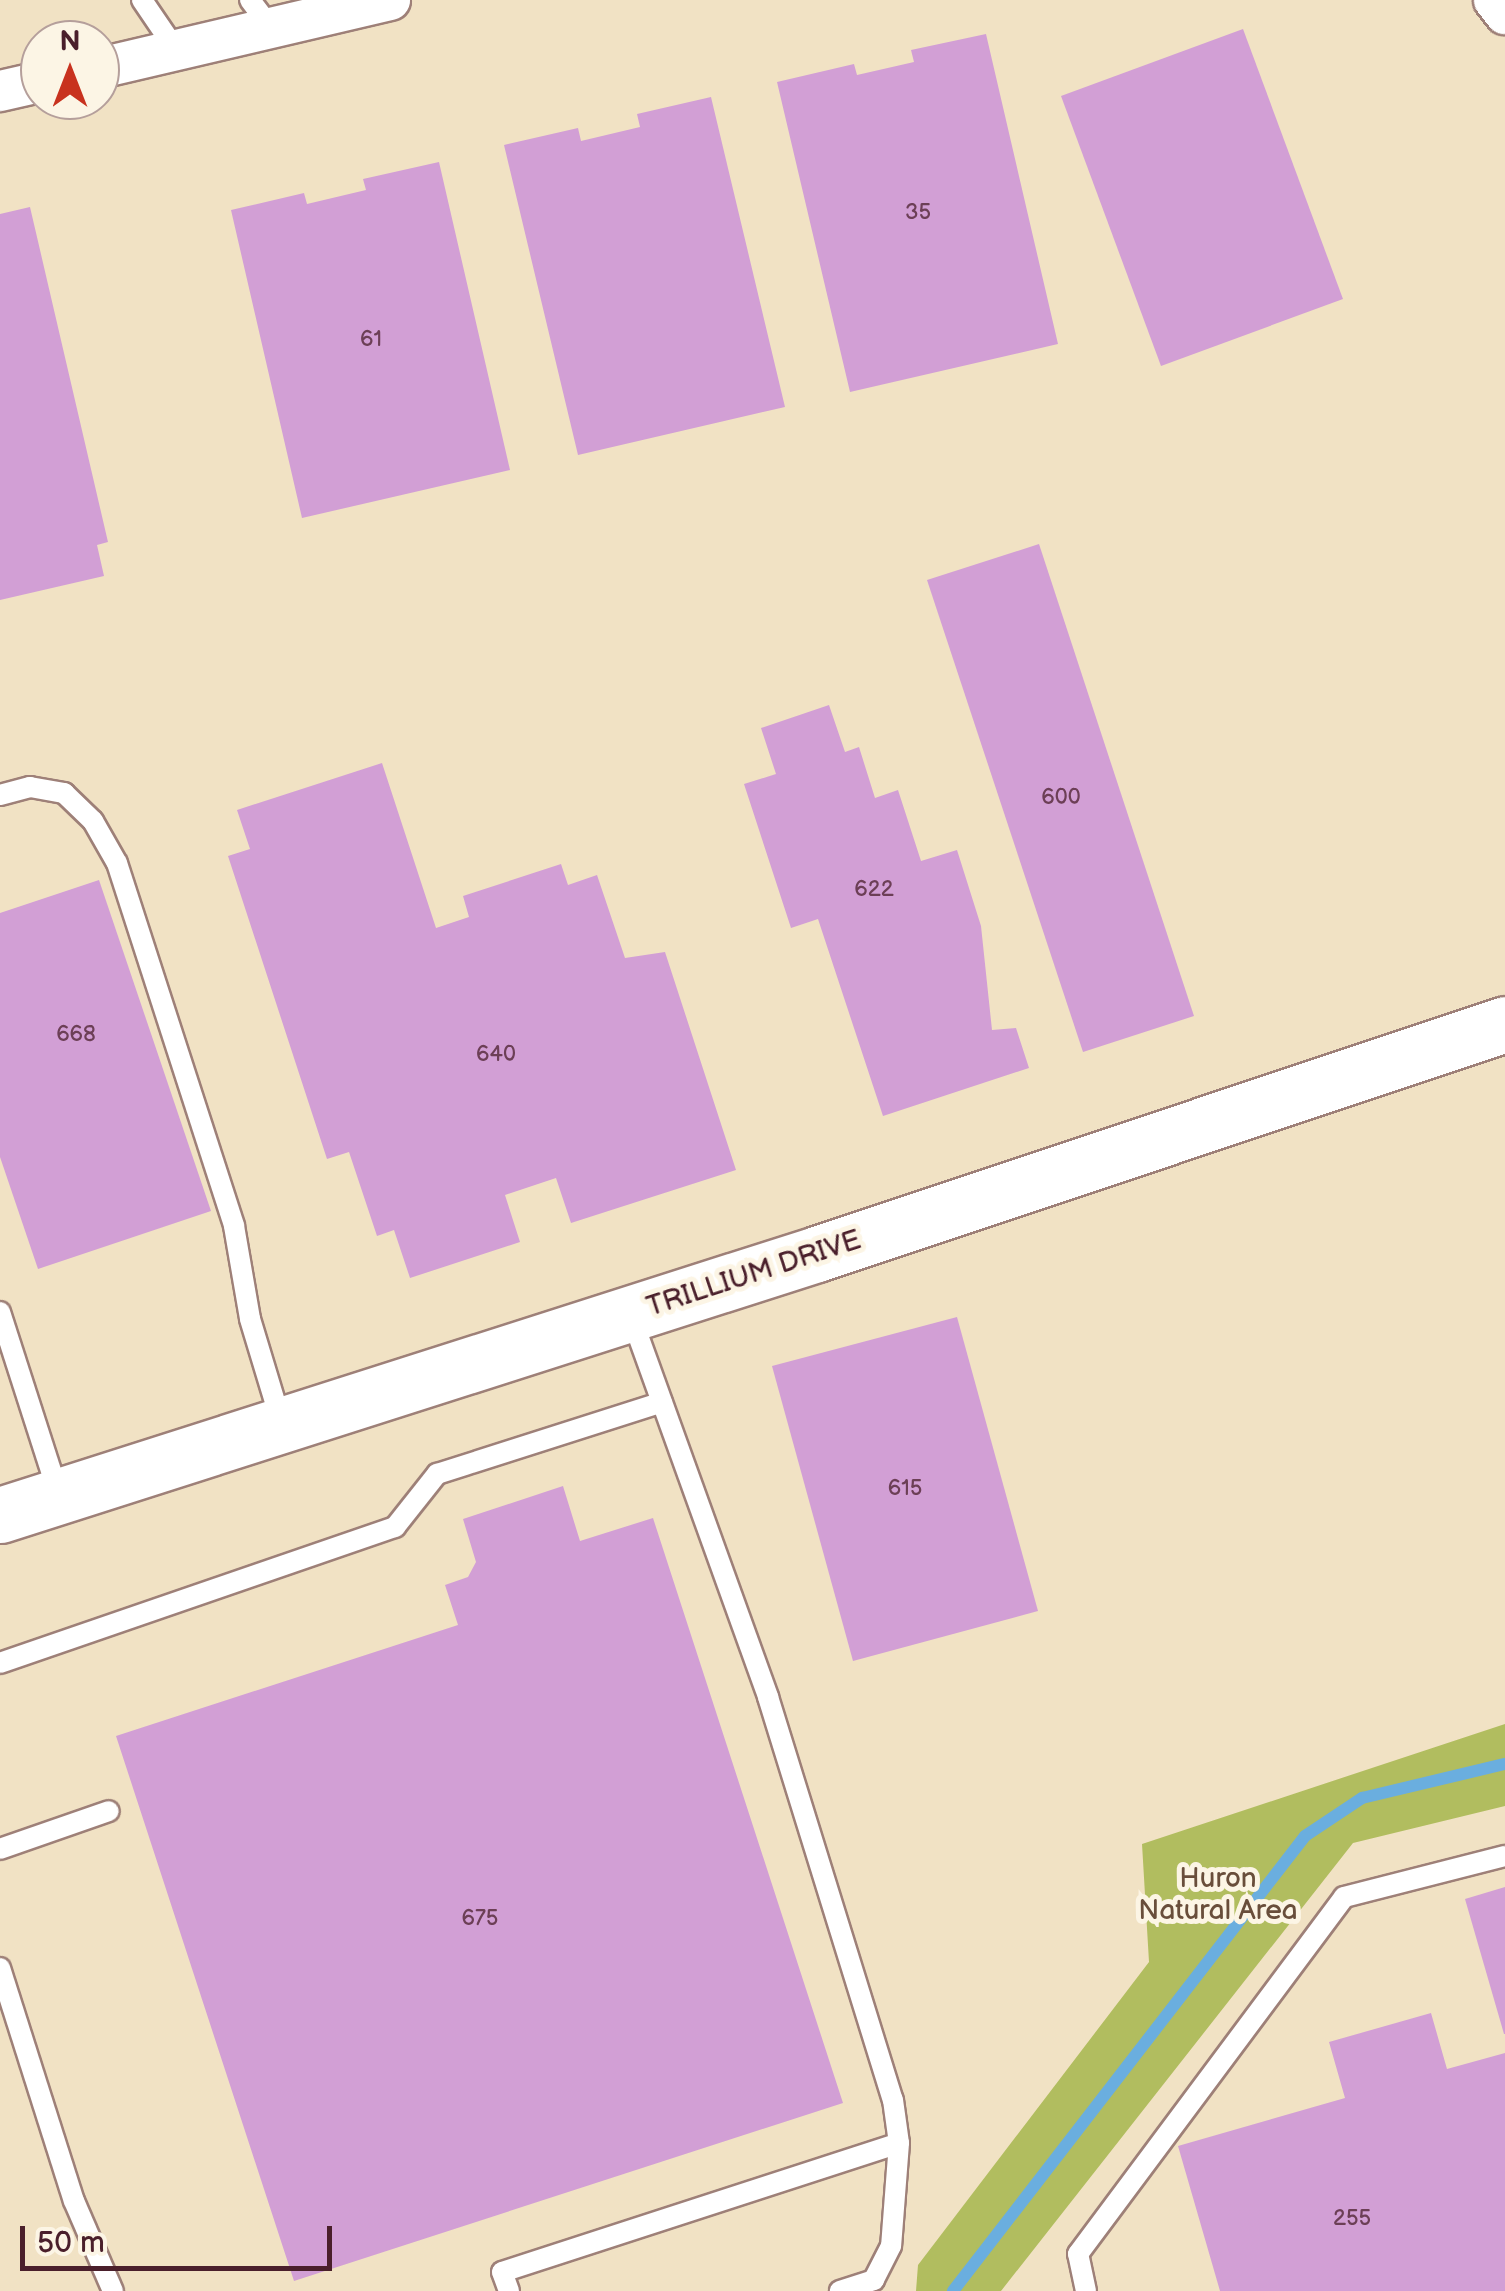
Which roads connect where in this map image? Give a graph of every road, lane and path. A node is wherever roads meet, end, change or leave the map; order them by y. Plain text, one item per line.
1 (142, 0) edge
2 (390, 0) edge
3 (1494, 0) edge
4 (260, 14) edge
5 (1505, 14) edge
6 (176, 50) junction
7 (120, 63) edge
8 (0, 795) edge
9 (1505, 1024) edge
10 (0, 1312) edge
11 (631, 1314) junction
12 (662, 1402) junction
13 (283, 1427) junction
14 (59, 1496) junction
15 (0, 1515) edge
16 (0, 1663) edge
17 (109, 1812) dead end
18 (0, 1850) edge
19 (1505, 1856) edge
20 (0, 1968) edge
21 (899, 2143) junction
22 (113, 2291) edge
23 (508, 2291) edge
24 (840, 2291) edge
25 (1086, 2291) edge

1 - 6 lane
2 - 4 street
3 - 5 street
4 - 6 street
6 - 7 street
8 - 13 lane
9 - 11 street, TRILLIUM DRIVE
10 - 14 lane
11 - 12 lane
11 - 13 street, TRILLIUM DRIVE
12 - 16 lane
12 - 21 lane
13 - 14 street, TRILLIUM DRIVE
14 - 15 street, TRILLIUM DRIVE
17 - 18 lane
19 - 25 lane
20 - 22 lane
21 - 23 lane
21 - 24 lane

